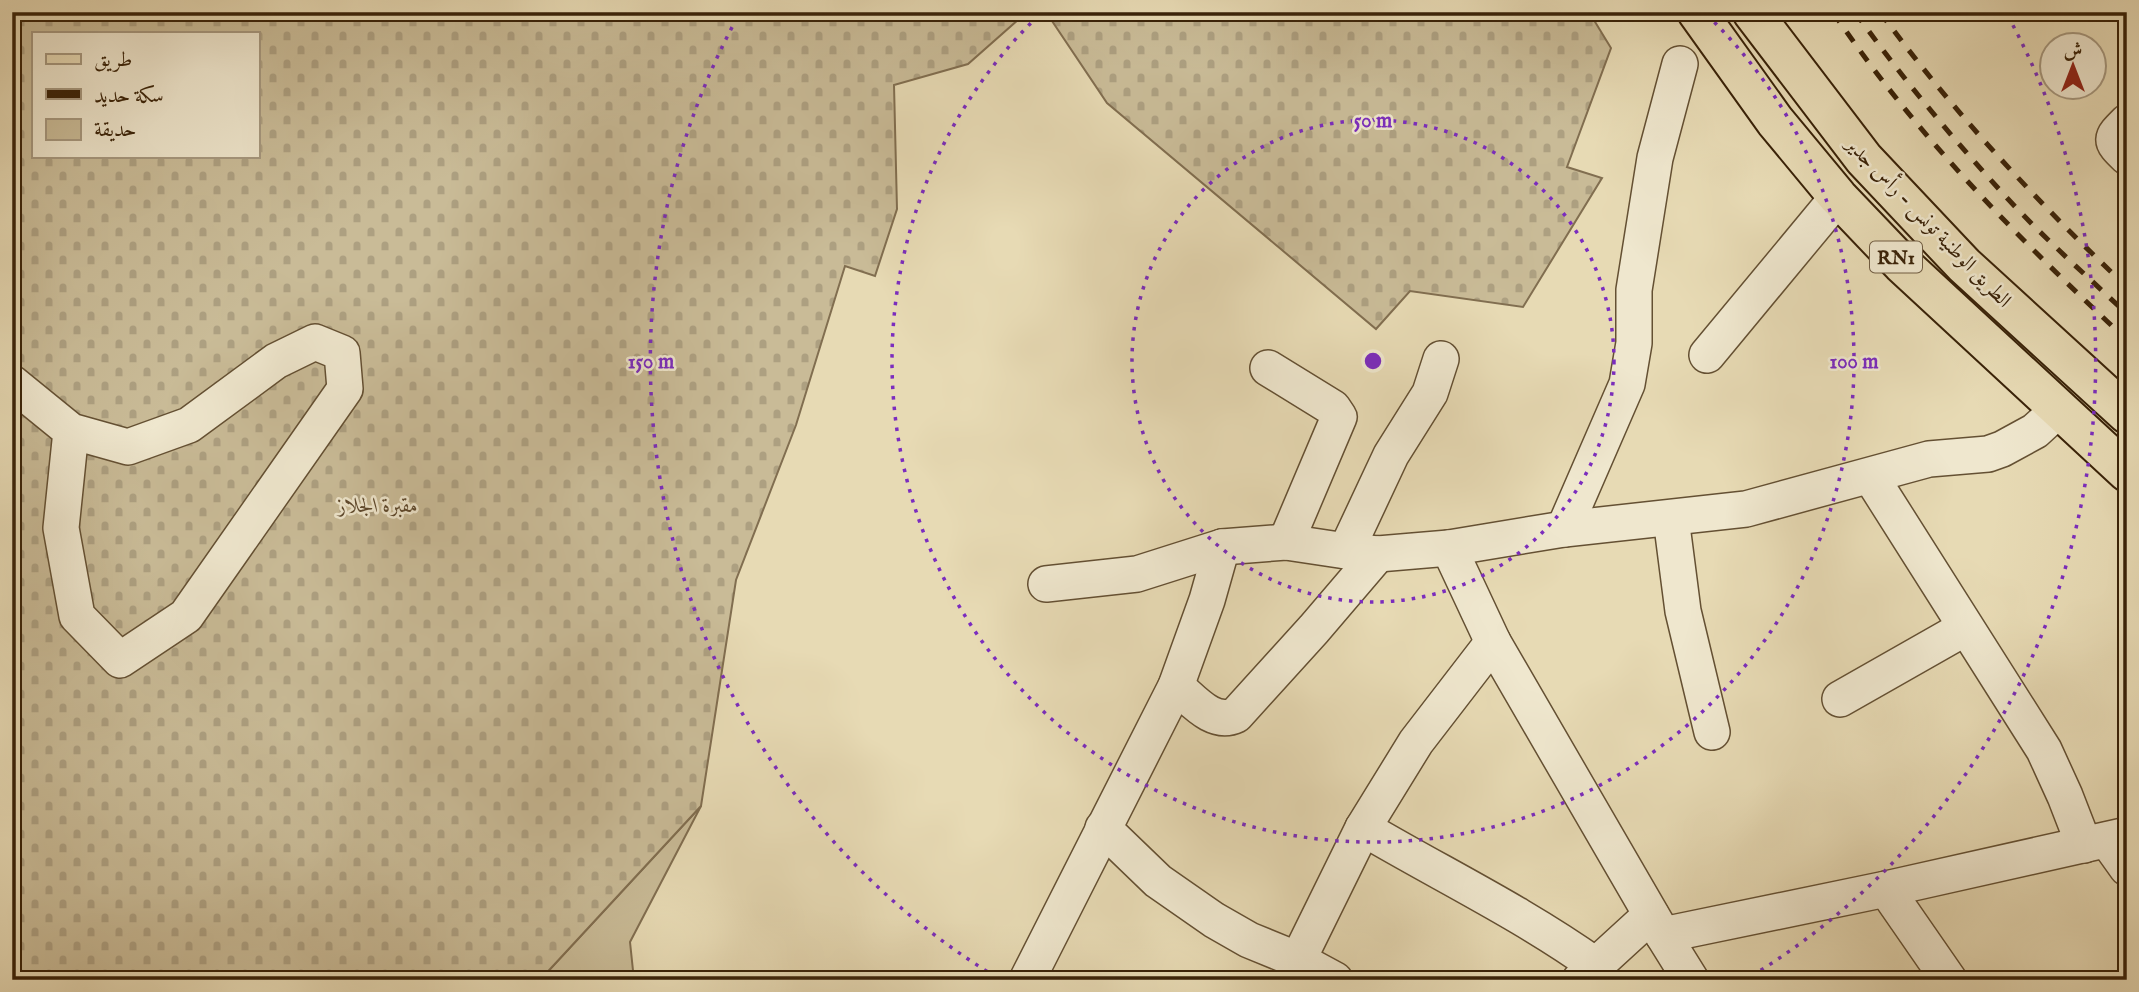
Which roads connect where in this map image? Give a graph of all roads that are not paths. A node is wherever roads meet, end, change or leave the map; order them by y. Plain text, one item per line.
1 (1697, 12) edge
2 (1752, 12) edge
3 (1680, 64) dead end
4 (2127, 121) edge
5 (2127, 157) edge
6 (1838, 197) junction
7 (1707, 355) dead end
8 (1441, 359) dead end
9 (1268, 368) dead end
10 (12, 383) edge
11 (2059, 409) junction
12 (2127, 414) edge
13 (71, 431) junction
14 (2127, 472) edge
15 (1871, 477) junction
16 (1671, 518) junction
17 (1564, 529) junction
18 (1286, 542) junction
19 (1222, 547) junction
20 (1449, 548) junction
21 (1362, 552) junction
22 (1046, 584) dead end
23 (1965, 628) junction
24 (1493, 642) junction
25 (1176, 686) junction
26 (1840, 699) dead end
27 (1712, 732) dead end
28 (1104, 828) junction
29 (1363, 828) junction
30 (2106, 840) edge
31 (2127, 868) edge
32 (1886, 890) junction
33 (1657, 925) junction
34 (1298, 960) junction
35 (1588, 973) edge
36 (1334, 979) edge
37 (1027, 980) edge
38 (1691, 980) edge
39 (1949, 980) edge

1 - 6 main road, الطريق الوطنية تونس - رأس جدير / RN1
2 - 12 main road, الطريق الوطنية تونس - رأس جدير / RN1
3 - 17 street
4 - 5 street
6 - 7 street
6 - 11 main road, الطريق الوطنية تونس - رأس جدير / RN1
8 - 21 street
9 - 18 street
10 - 13 street
11 - 14 main road, الطريق الوطنية تونس - رأس جدير / RN1
11 - 15 street
13 - 13 street
15 - 16 street
15 - 23 street
16 - 17 street
16 - 27 street
17 - 20 street
18 - 19 street
18 - 21 street
19 - 22 street
19 - 25 street
20 - 21 street
20 - 24 street
21 - 25 street
23 - 26 street
23 - 30 street
24 - 29 street
24 - 33 street
25 - 28 street
28 - 34 street
28 - 37 street
29 - 34 street
29 - 35 street
30 - 31 street
30 - 32 street
32 - 33 street
32 - 39 street
33 - 35 street
33 - 38 street
34 - 36 street

